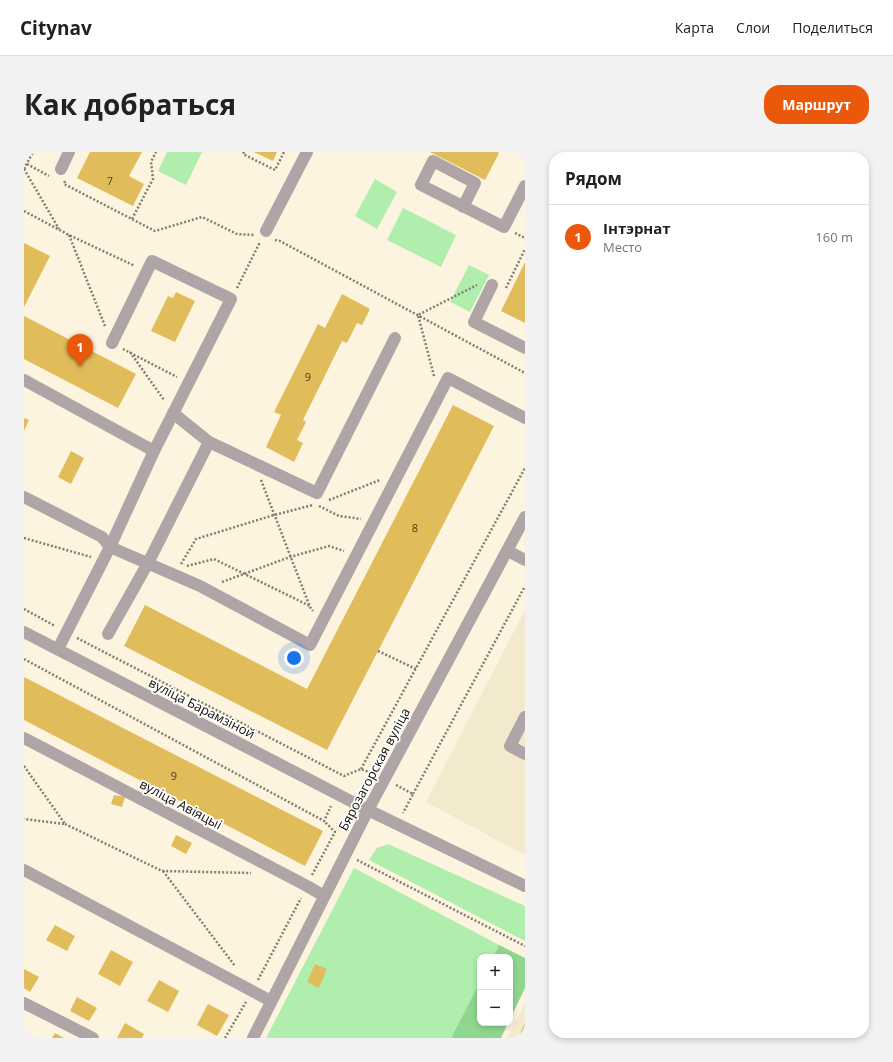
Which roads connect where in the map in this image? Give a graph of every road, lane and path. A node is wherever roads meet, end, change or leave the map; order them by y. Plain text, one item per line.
1 (33, 152) edge
2 (69, 152) edge
3 (156, 152) edge
4 (244, 152) edge
5 (284, 152) edge
6 (306, 152) edge
7 (27, 164) junction
8 (24, 169) edge
9 (62, 176) junction
10 (52, 177) dead end
11 (64, 184) junction
12 (525, 186) edge
13 (463, 207) dead end
14 (24, 211) edge
15 (132, 219) junction
16 (59, 230) junction
17 (261, 234) junction
18 (525, 249) edge
19 (147, 272) junction
20 (478, 284) dead end
21 (492, 285) dead end
22 (503, 294) dead end
23 (231, 299) junction
24 (418, 315) junction
25 (395, 338) dead end
26 (112, 343) dead end
27 (525, 348) edge
28 (130, 352) dead end
29 (525, 373) edge
30 (24, 380) edge
31 (439, 396) junction
32 (173, 413) junction
33 (525, 418) edge
34 (209, 442) junction
35 (154, 451) junction
36 (254, 463) junction
37 (525, 468) edge
38 (399, 473) junction
39 (24, 497) edge
40 (316, 505) junction
41 (274, 515) junction
42 (525, 517) edge
43 (374, 521) junction
44 (24, 538) edge
45 (110, 547) junction
46 (508, 551) junction
47 (356, 556) junction
48 (290, 557) junction
49 (525, 560) edge
50 (103, 561) junction
51 (148, 563) junction
52 (244, 574) junction
53 (525, 586) edge
54 (204, 588) junction
55 (310, 607) junction
56 (24, 609) edge
57 (321, 623) junction
58 (24, 632) edge
59 (66, 633) junction
60 (108, 634) dead end
61 (58, 649) junction
62 (378, 651) dead end
63 (24, 659) edge
64 (416, 669) junction
65 (525, 717) edge
66 (24, 738) edge
67 (525, 754) edge
68 (24, 766) edge
69 (361, 769) junction
70 (344, 776) junction
71 (384, 779) junction
72 (337, 794) junction
73 (414, 794) junction
74 (368, 810) junction
75 (24, 819) edge
76 (324, 821) junction
77 (65, 824) junction
78 (396, 824) junction
79 (330, 842) junction
80 (346, 854) junction
81 (24, 870) edge
82 (162, 871) junction
83 (253, 873) dead end
84 (307, 886) junction
85 (525, 886) edge
86 (324, 896) junction
87 (525, 946) edge
88 (238, 969) dead end
89 (252, 990) junction
90 (271, 1000) junction
91 (24, 1003) edge
92 (93, 1038) edge
93 (225, 1038) edge
94 (253, 1038) edge

1 - 7 path
2 - 9 street
3 - 15 path
4 - 5 path
6 - 17 street
7 - 8 path
7 - 10 path
8 - 16 path
9 - 11 path
9 - 11 path
11 - 15 path
12 - 13 street
14 - 16 path
15 - 17 path
16 - 19 path
17 - 23 path
17 - 24 path
18 - 22 path
19 - 23 street
19 - 26 street
20 - 24 path
21 - 27 street
23 - 32 street
24 - 29 path
24 - 31 path
25 - 36 street
28 - 32 path
30 - 35 street
31 - 33 street
31 - 38 street
32 - 34 street
32 - 35 street
34 - 36 street
34 - 51 street
35 - 45 street
36 - 41 path
37 - 64 path
38 - 40 path
38 - 43 street
39 - 45 street
40 - 41 path
40 - 43 path
41 - 48 path
41 - 52 path
42 - 46 street, Бярозагорская вуліца
43 - 47 street
44 - 50 path
45 - 50 street
45 - 51 street
46 - 49 street
46 - 71 street, Бярозагорская вуліца
47 - 48 path
47 - 57 street
48 - 52 path
48 - 55 path
50 - 59 street
51 - 54 street
51 - 60 street
52 - 54 path
52 - 55 path
53 - 73 path
54 - 57 street
55 - 57 path
56 - 59 path
58 - 61 street, вуліца Барамзіной
59 - 61 street
59 - 70 path
61 - 72 street, вуліца Барамзіной
62 - 64 path
63 - 76 path
64 - 69 path
65 - 67 street
66 - 84 street, вуліца Авіяцыі
68 - 77 path
69 - 70 path
69 - 71 path
70 - 72 path
71 - 73 path
71 - 74 street, Бярозагорская вуліца
72 - 74 street, вуліца Барамзіной
72 - 76 path
73 - 78 path
74 - 78 street, вуліца Барамзіной
74 - 80 street, Бярозагорская вуліца
75 - 77 path
76 - 79 path
77 - 82 path
78 - 85 street, вуліца Барамзіной
79 - 80 path
79 - 84 path
80 - 86 street, Бярозагорская вуліца
80 - 87 path
81 - 89 street
82 - 83 path
82 - 88 path
84 - 86 street, вуліца Авіяцыі
84 - 89 path
86 - 90 street, Бярозагорская вуліца
89 - 90 street
89 - 93 path
90 - 94 street, Бярозагорская вуліца
91 - 92 street

